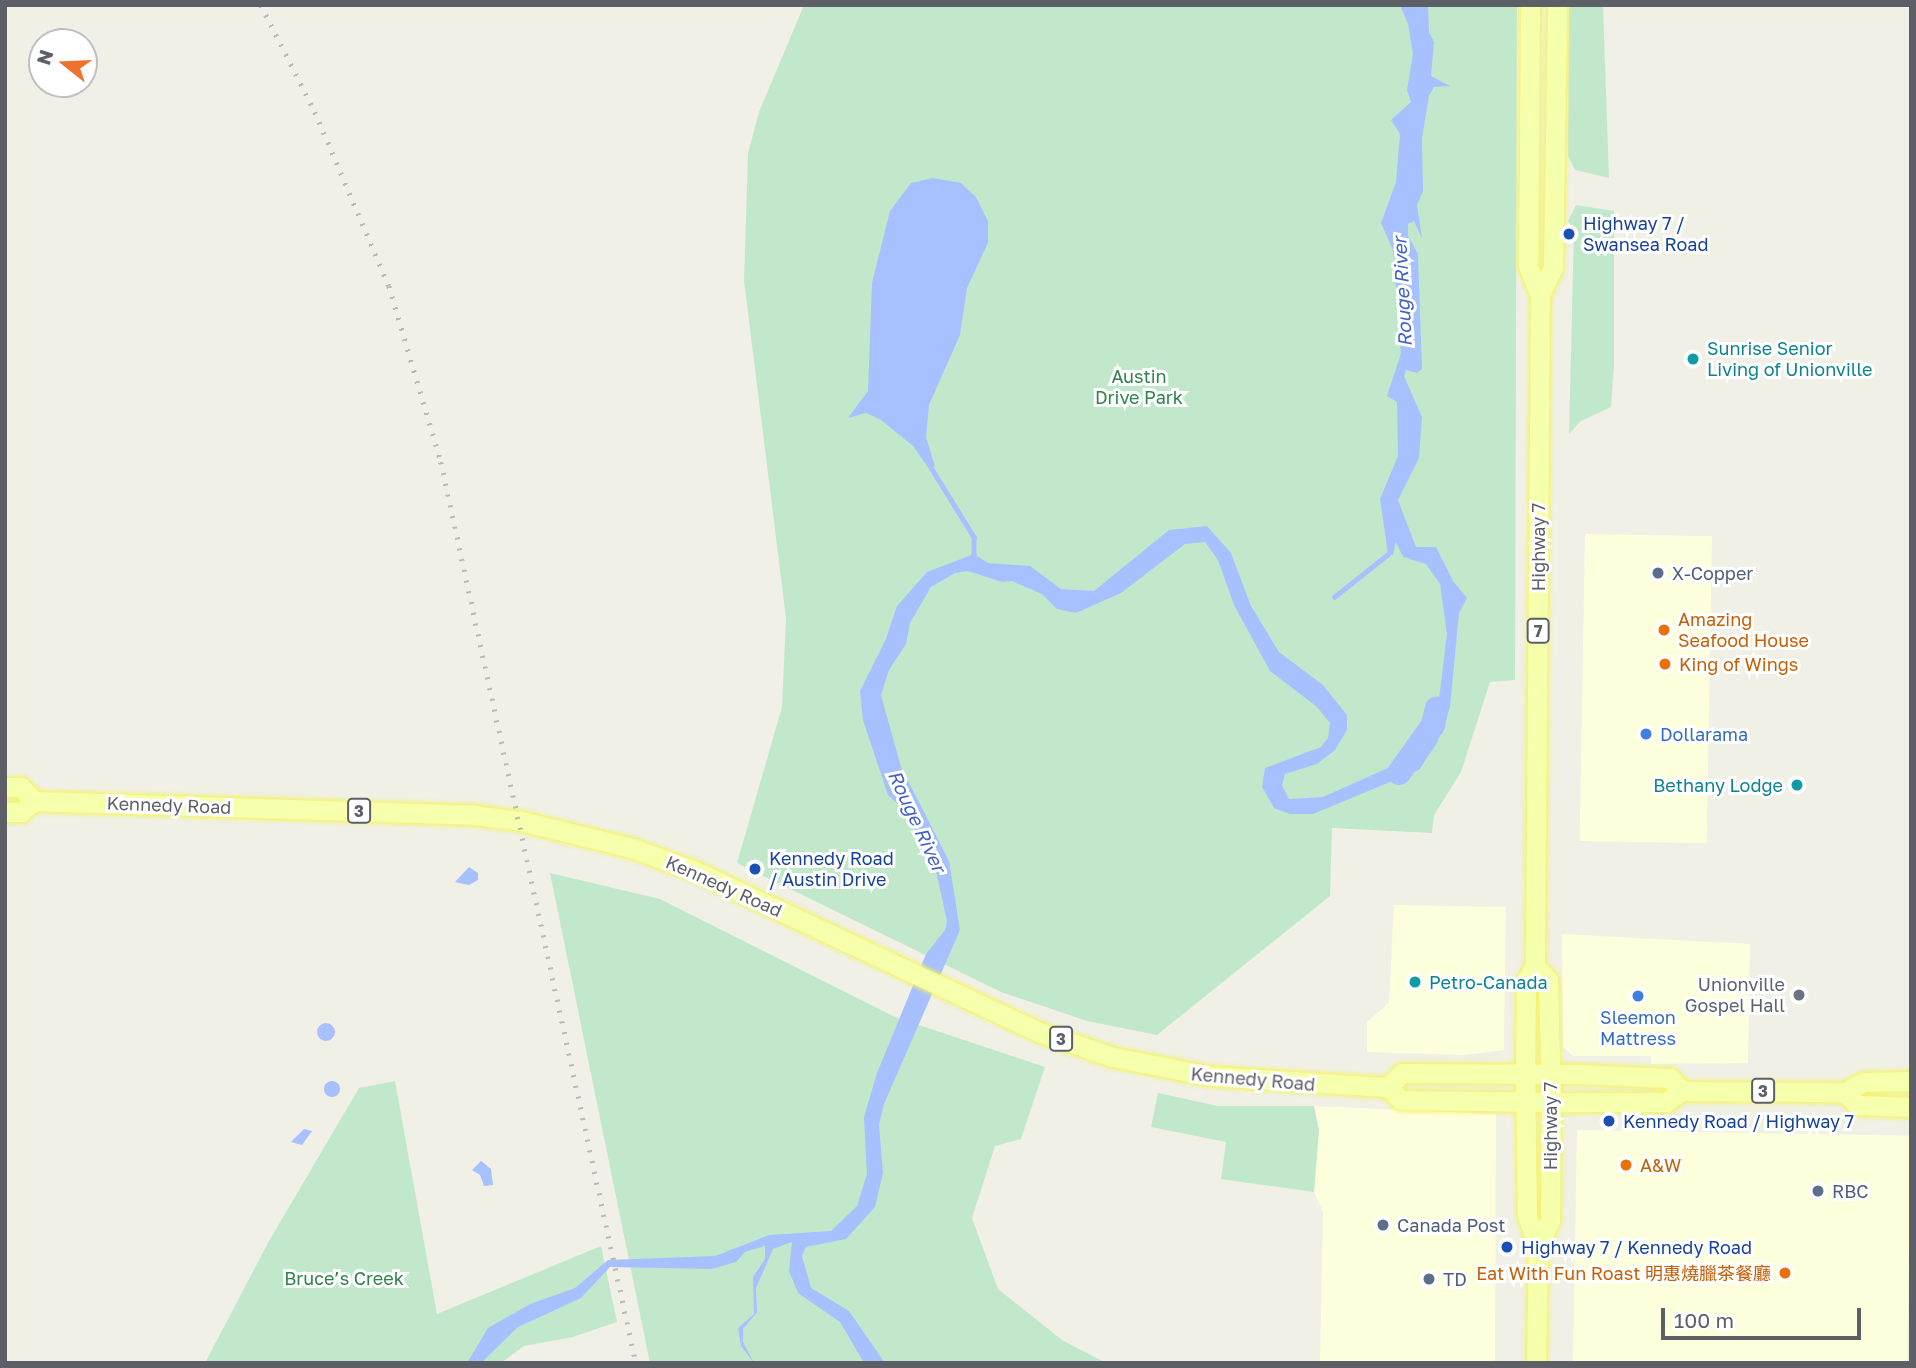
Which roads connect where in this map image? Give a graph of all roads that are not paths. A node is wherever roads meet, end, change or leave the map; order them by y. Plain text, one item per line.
1 (1530, 5) edge
2 (1557, 5) edge
3 (1540, 295) junction
4 (5, 787) edge
5 (34, 801) junction
6 (5, 812) edge
7 (1535, 966) junction
8 (1550, 1074) junction
9 (1525, 1075) junction
10 (1911, 1081) edge
11 (1682, 1091) junction
12 (1845, 1092) junction
13 (1394, 1094) junction
14 (1526, 1101) junction
15 (1551, 1102) junction
16 (1911, 1107) edge
17 (1538, 1247) junction
18 (1536, 1363) edge

1 - 3 main road, Highway 7 / 7
2 - 3 main road, Highway 7 / 7
3 - 7 main road, Highway 7 / 7
4 - 5 main road, Kennedy Road / 3
5 - 6 main road, Kennedy Road / 3
5 - 13 main road, Kennedy Road / 3
7 - 8 main road, Highway 7 / 7
7 - 9 main road, Highway 7 / 7
8 - 9 main road, Kennedy Road / 3
8 - 11 main road, Kennedy Road / 3
8 - 15 main road, Highway 7 / 7
9 - 13 main road, Kennedy Road / 3
9 - 14 main road, Highway 7 / 7
10 - 12 main road, Kennedy Road / 3
11 - 12 main road, Kennedy Road / 3
11 - 15 main road, Kennedy Road / 3
12 - 16 main road, Kennedy Road / 3
13 - 14 main road, Kennedy Road / 3
14 - 15 main road, Kennedy Road / 3
14 - 17 main road, Highway 7 / 7
15 - 17 main road, Highway 7 / 7
17 - 18 main road, Highway 7 / 7

